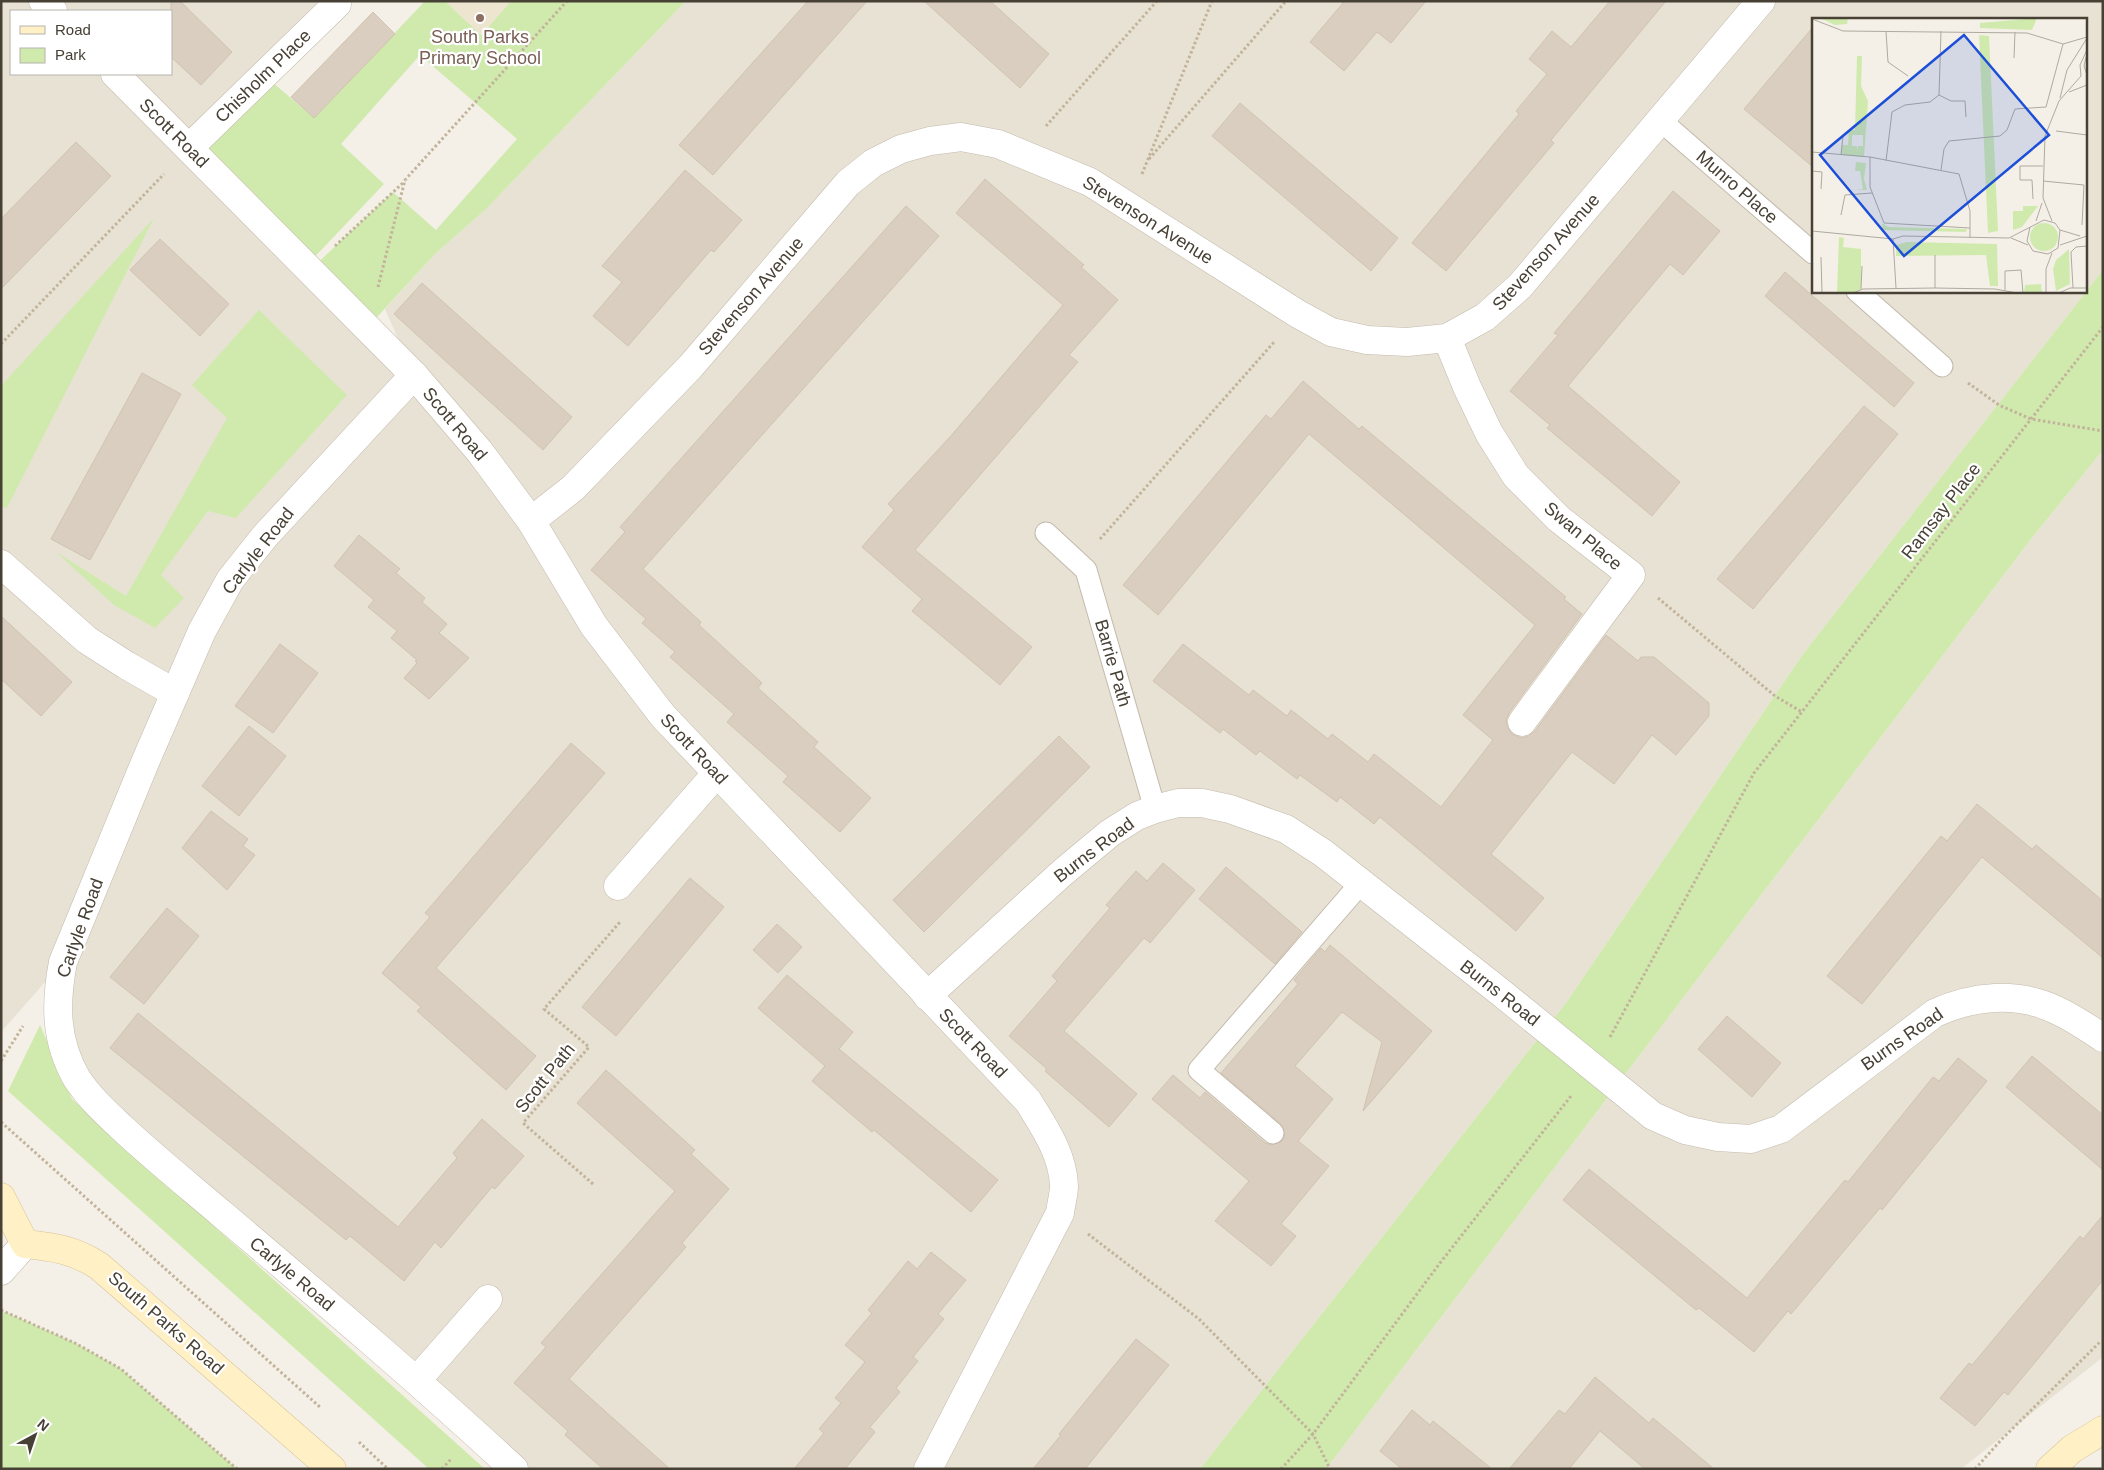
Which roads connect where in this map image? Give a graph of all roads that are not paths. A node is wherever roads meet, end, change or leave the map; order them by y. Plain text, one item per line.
1 (43, 1) edge
2 (1761, 1) edge
3 (337, 4) dead end
4 (52, 10) edge
5 (116, 75) edge
6 (1661, 121) junction
7 (188, 148) junction
8 (1812, 252) edge
9 (1858, 292) edge
10 (1447, 338) junction
11 (1942, 366) road end
12 (414, 375) junction
13 (531, 521) junction
14 (1046, 533) dead end
15 (1, 564) edge
16 (175, 693) junction
17 (1522, 722) dead end
18 (716, 774) junction
19 (1155, 809) junction
20 (1361, 883) junction
21 (618, 886) road end
22 (927, 996) junction
23 (2103, 1038) edge
24 (1273, 1133) dead end
25 (1, 1196) edge
26 (25, 1244) junction
27 (1, 1271) edge
28 (488, 1299) dead end
29 (417, 1380) junction
30 (2103, 1430) edge
31 (332, 1469) edge
32 (514, 1469) edge
33 (928, 1469) edge
34 (2050, 1469) edge

1 - 4 street
2 - 6 street, Stevenson Avenue
3 - 7 street, Chisholm Place
5 - 7 street, Scott Road
6 - 8 lane, Munro Place
6 - 10 street, Stevenson Avenue
7 - 12 street, Scott Road
9 - 11 lane
10 - 13 street, Stevenson Avenue
10 - 17 street, Swan Place
12 - 13 street, Scott Road
12 - 16 street, Carlyle Road
13 - 18 street, Scott Road
14 - 19 lane, Barrie Path
15 - 16 street
16 - 29 street, Carlyle Road
18 - 21 street
18 - 22 street, Scott Road
19 - 20 street, Burns Road
19 - 22 street, Burns Road
20 - 23 street, Burns Road
20 - 24 lane
22 - 33 street, Scott Road
25 - 26 street
26 - 27 street
26 - 31 street, South Parks Road
28 - 29 street
29 - 32 street, Carlyle Road
30 - 34 street

